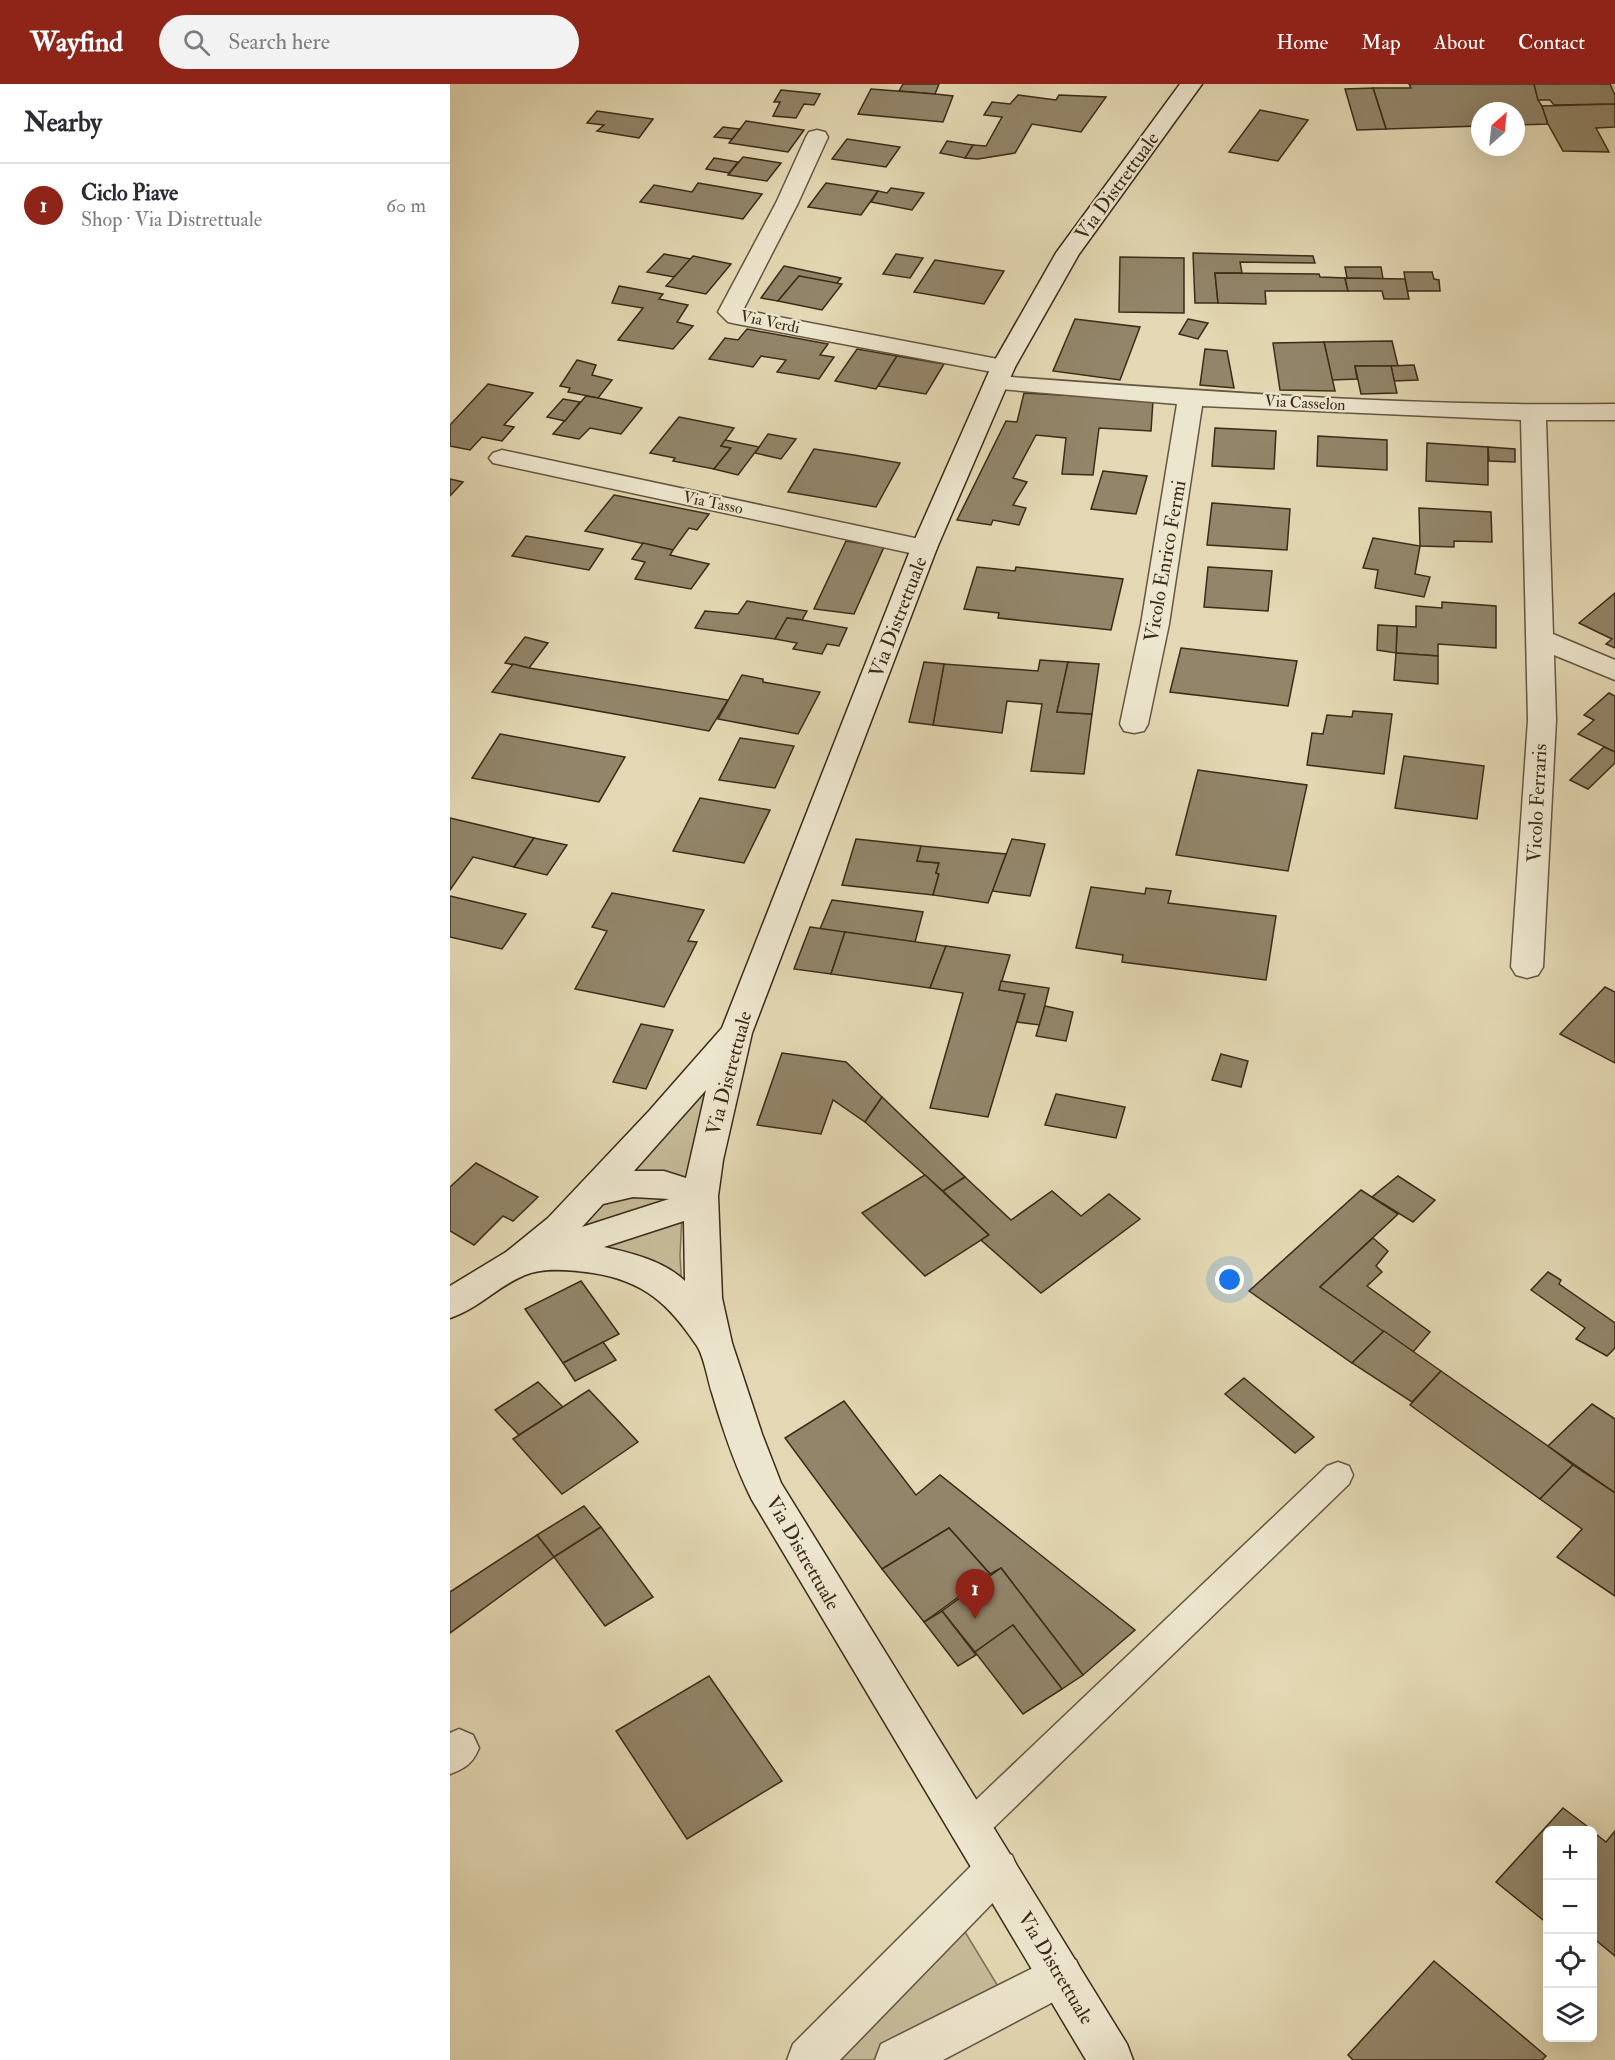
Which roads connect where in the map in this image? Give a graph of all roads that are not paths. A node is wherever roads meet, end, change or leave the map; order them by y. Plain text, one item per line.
1 (1191, 84) edge
2 (817, 137) dead end
3 (1000, 375) junction
4 (1191, 398) junction
5 (1615, 412) edge
6 (1533, 413) junction
7 (502, 458) dead end
8 (924, 548) junction
9 (1539, 638) junction
10 (1615, 671) edge
11 (1134, 724) dead end
12 (1527, 967) dead end
13 (736, 1033) junction
14 (594, 1193) junction
15 (701, 1199) junction
16 (518, 1262) junction
17 (450, 1304) edge
18 (714, 1343) junction
19 (1338, 1476) dead end
20 (971, 1827) junction
21 (997, 1869) junction
22 (1061, 1975) junction
23 (809, 2060) edge
24 (897, 2060) edge
25 (1111, 2060) edge

1 - 3 street, Via Distrettuale
2 - 3 street, Via Verdi
3 - 4 street, Via Casselon
3 - 8 street, Via Distrettuale
4 - 6 street, Via Casselon
4 - 11 street, Vicolo Enrico Fermi
5 - 6 street, Via Casselon
6 - 9 street, Vicolo Ferraris
7 - 8 street, Via Tasso
8 - 13 street, Via Distrettuale
9 - 10 street
9 - 12 street, Vicolo Ferraris
13 - 14 street
13 - 15 street, Via Distrettuale
14 - 15 street
14 - 16 street
15 - 16 street
15 - 18 street, Via Distrettuale
16 - 17 street
16 - 18 street
18 - 20 street, Via Distrettuale
19 - 20 lane
20 - 21 street, Via Distrettuale
21 - 22 street, Via Distrettuale
21 - 23 street
22 - 24 street
22 - 25 street, Via Distrettuale

